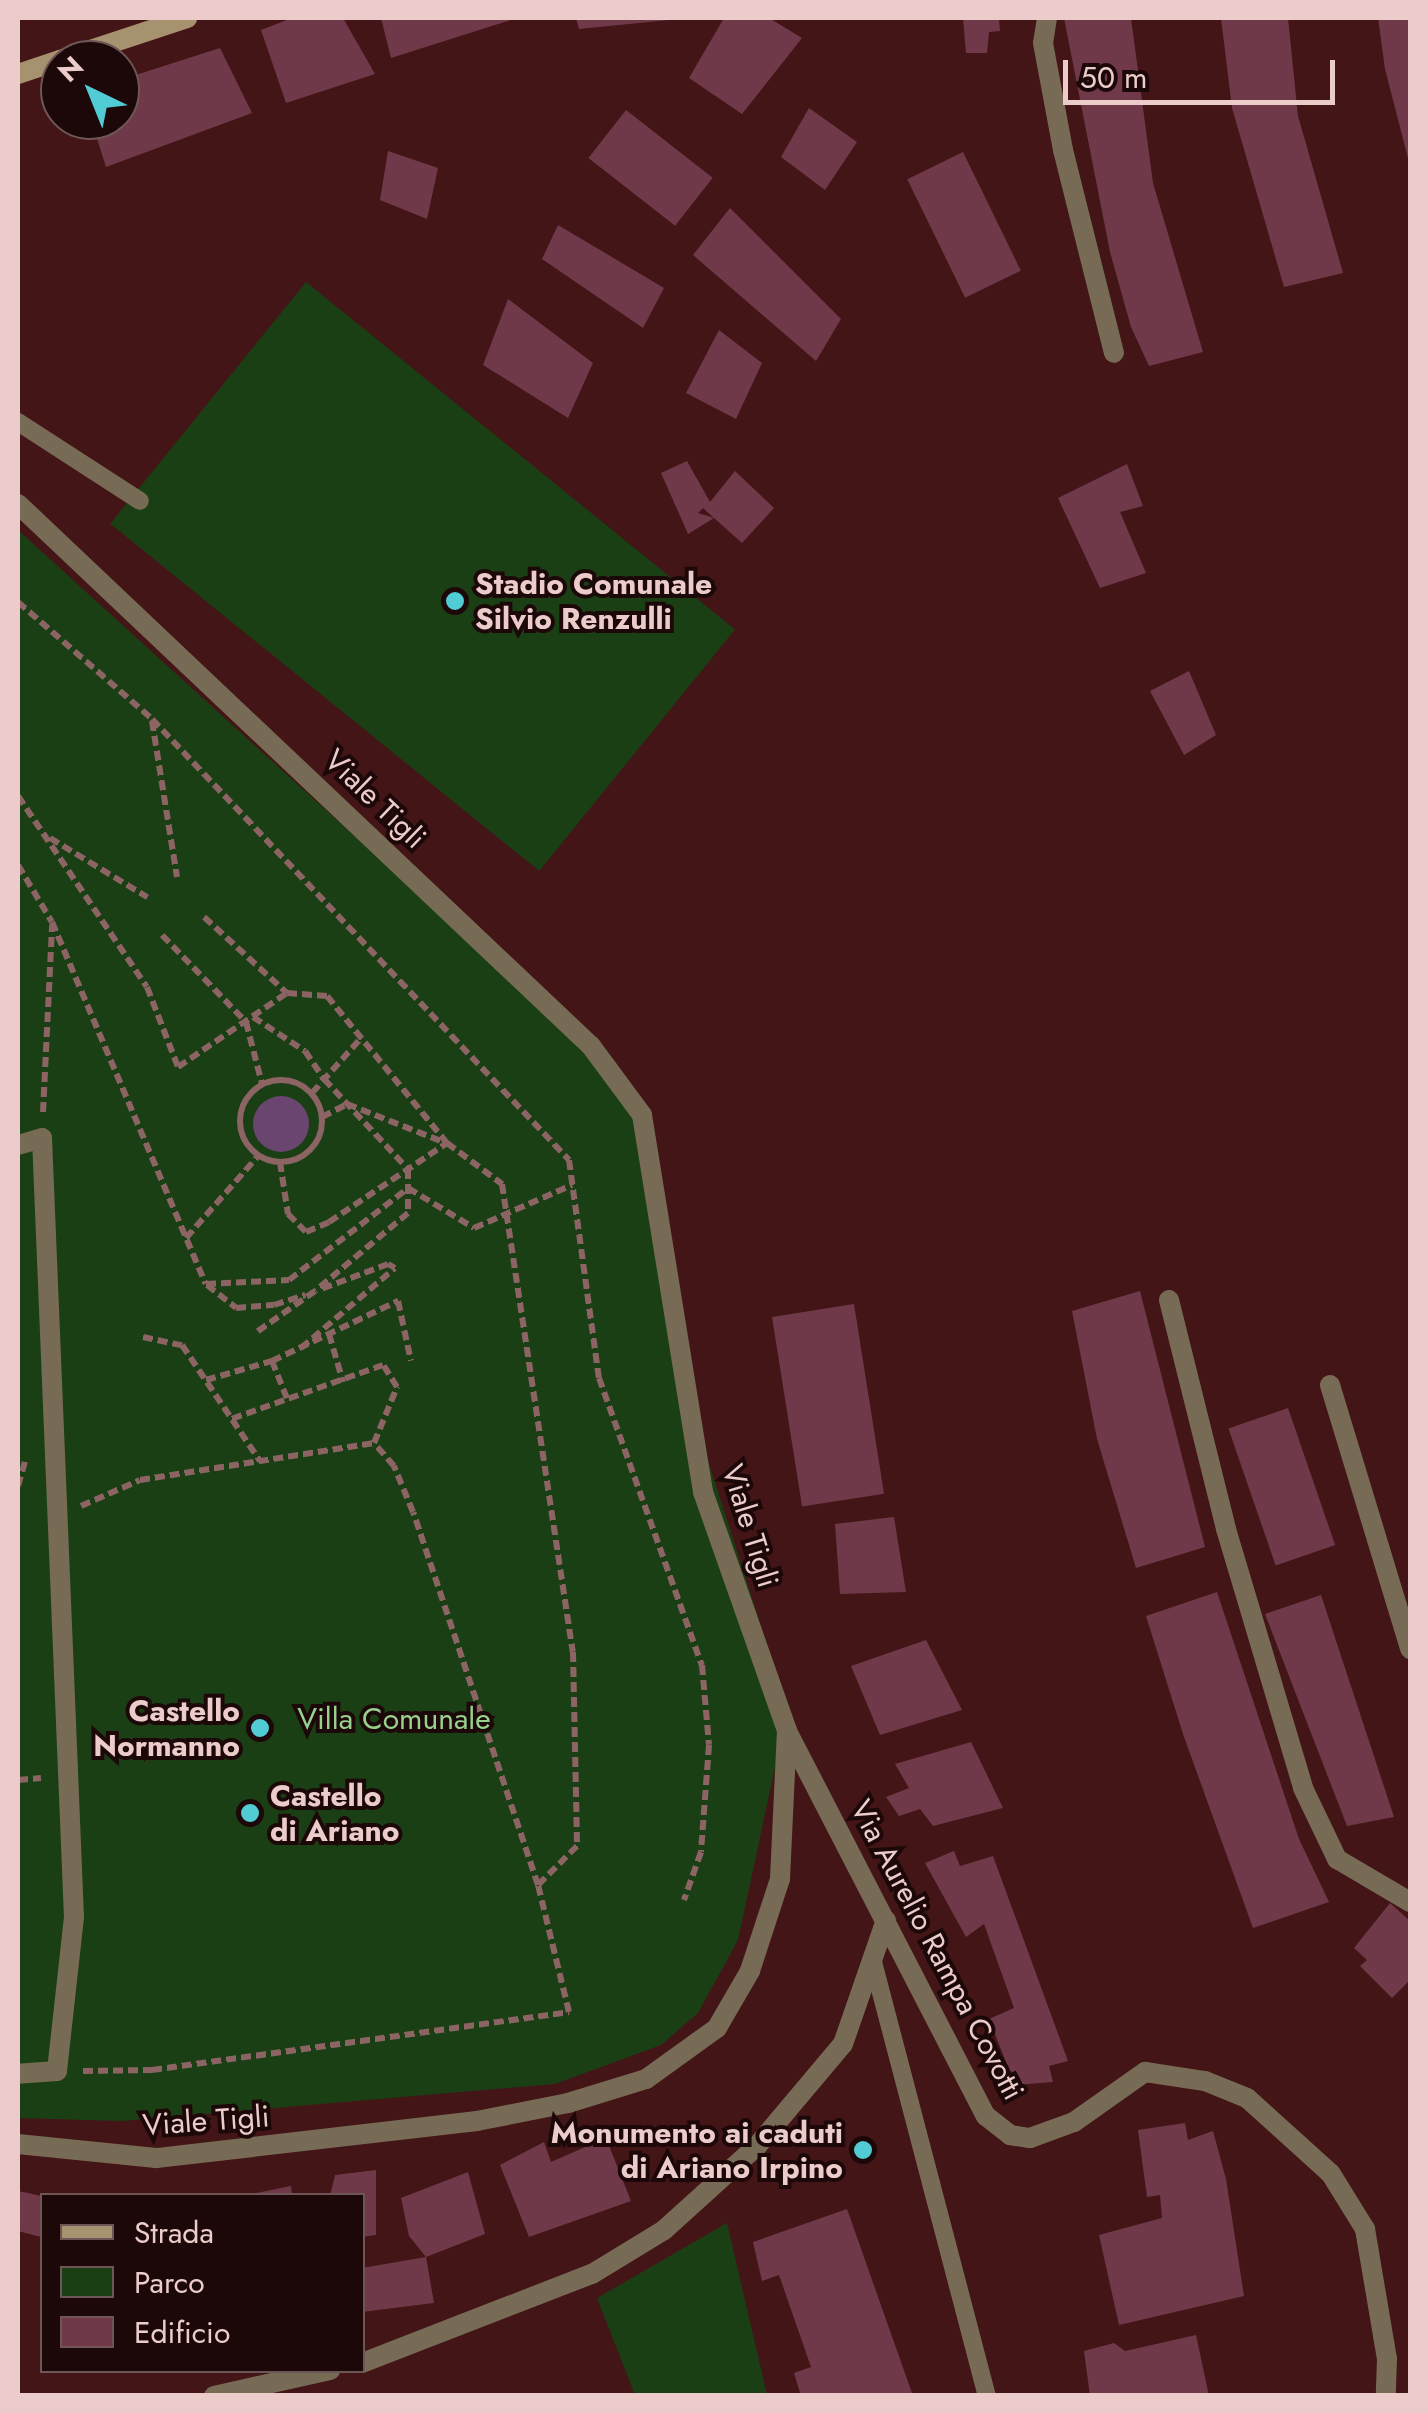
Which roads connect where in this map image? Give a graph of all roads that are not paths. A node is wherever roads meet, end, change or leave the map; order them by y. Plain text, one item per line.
1 (186, 18) edge
2 (1047, 18) edge
3 (120, 40) edge
4 (1114, 353) dead end
5 (18, 422) edge
6 (140, 501) dead end
7 (18, 504) edge
8 (18, 1145) edge
9 (1168, 1300) dead end
10 (1330, 1386) dead end
11 (1410, 1650) edge
12 (786, 1730) junction
13 (1410, 1902) edge
14 (886, 1920) junction
15 (873, 1962) junction
16 (18, 2074) edge
17 (18, 2144) edge
18 (365, 2362) edge
19 (317, 2373) edge
20 (214, 2396) edge
21 (986, 2396) edge
22 (1386, 2396) edge

1 - 3 street
2 - 4 street
5 - 6 lane
7 - 12 street, Viale Tigli
8 - 16 street
9 - 13 street
10 - 11 street
12 - 14 street, Via Aurelio Rampa Covotti
12 - 17 street, Viale Tigli
14 - 15 street
14 - 22 street, Via Aurelio Rampa Covotti
15 - 18 street
15 - 21 lane
19 - 20 street

